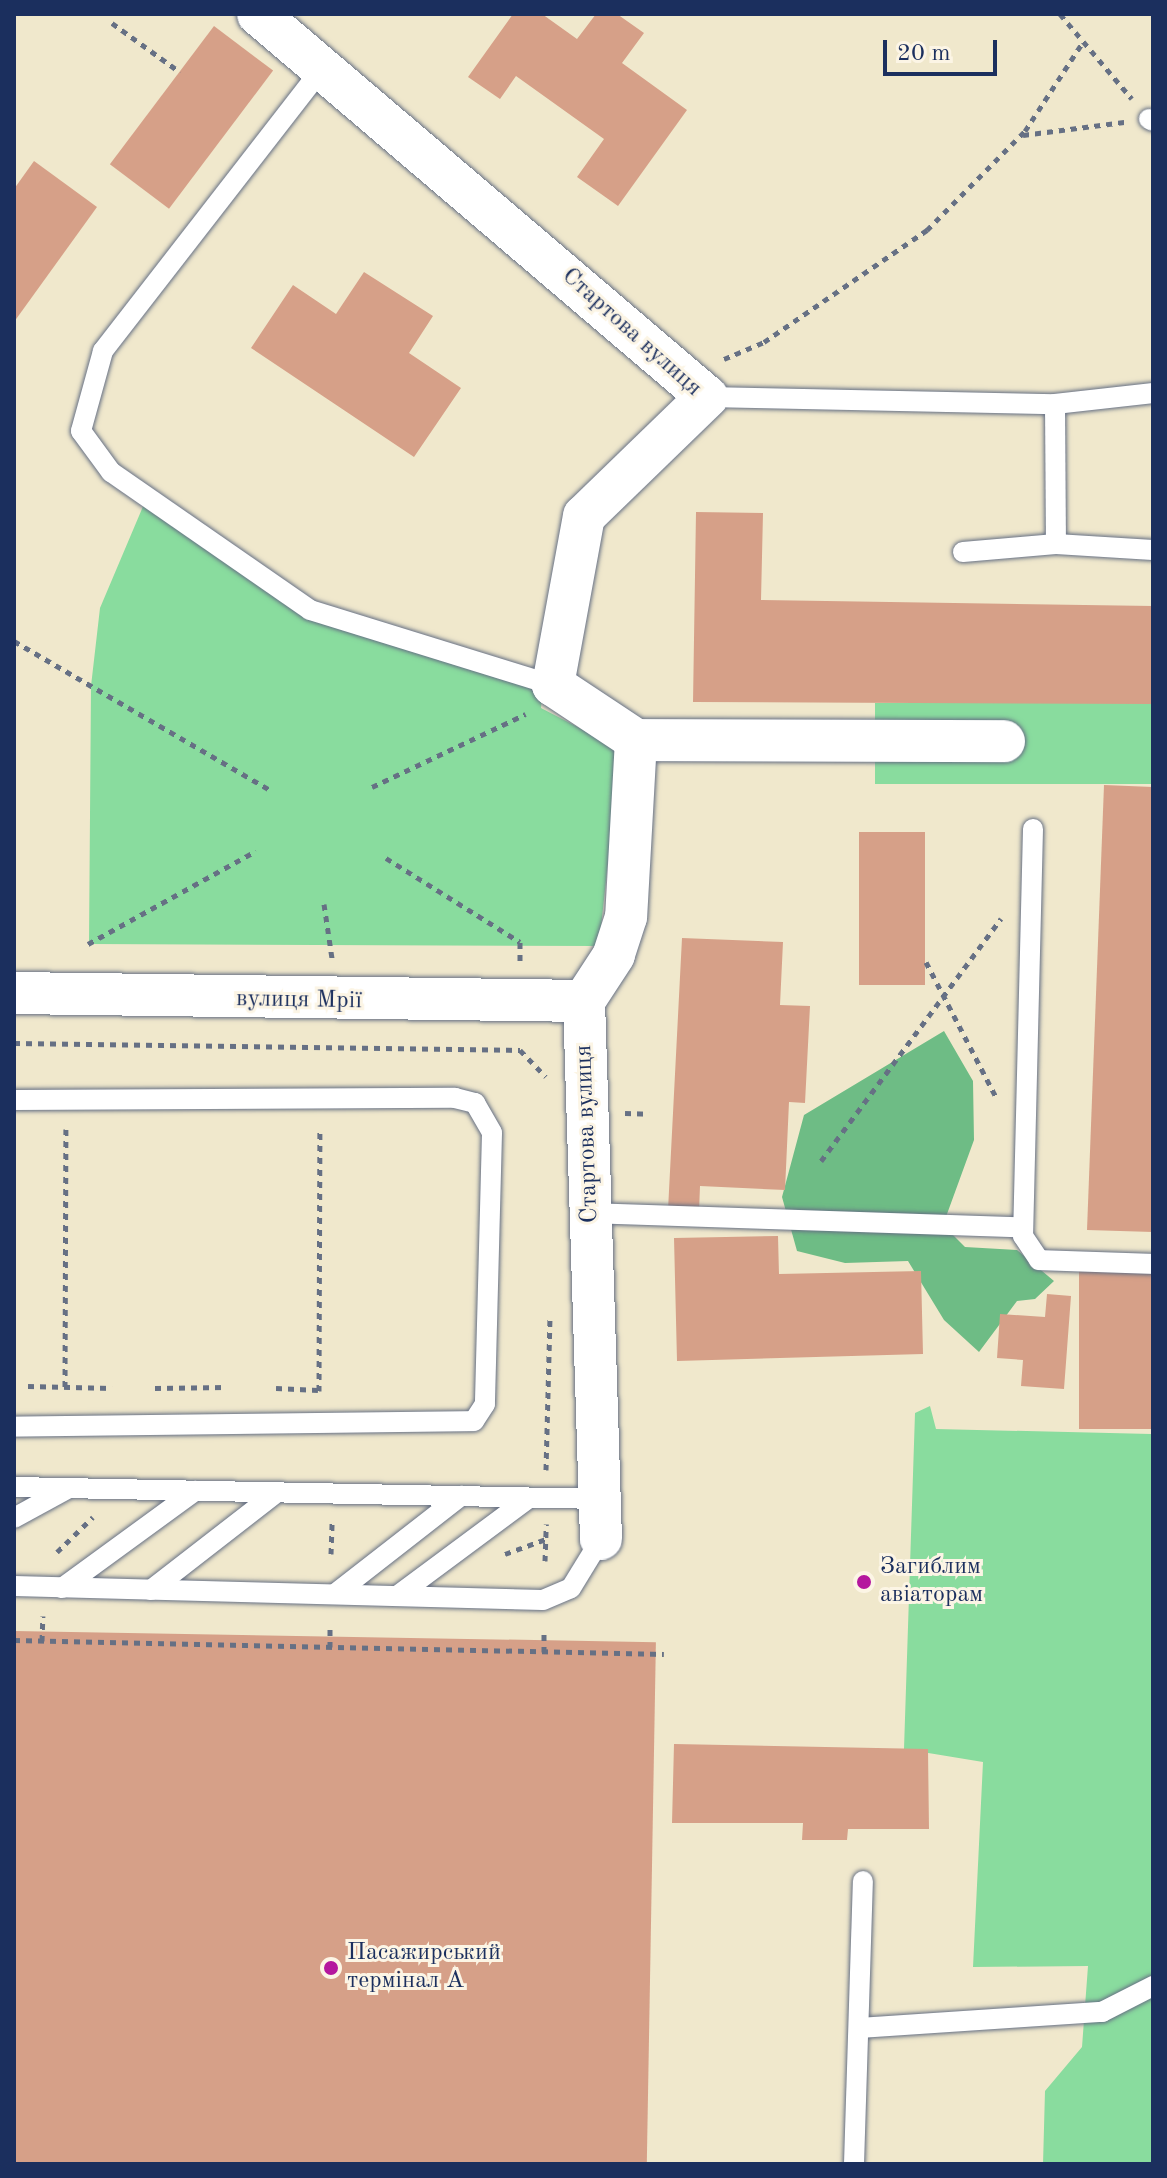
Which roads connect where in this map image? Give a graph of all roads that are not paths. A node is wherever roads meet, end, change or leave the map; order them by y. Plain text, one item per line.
1 (282, 21) edge
2 (324, 66) junction
3 (695, 386) junction
4 (1153, 393) edge
5 (1055, 404) junction
6 (1056, 544) junction
7 (1153, 550) edge
8 (963, 552) dead end
9 (553, 685) junction
10 (636, 740) junction
11 (1004, 741) dead end
12 (1033, 829) dead end
13 (14, 993) edge
14 (584, 1001) junction
15 (14, 1100) edge
16 (590, 1213) junction
17 (1023, 1227) junction
18 (1153, 1264) edge
19 (14, 1427) edge
20 (14, 1487) edge
21 (70, 1487) junction
22 (195, 1491) junction
23 (276, 1493) junction
24 (461, 1496) junction
25 (529, 1498) junction
26 (14, 1518) edge
27 (601, 1519) junction
28 (14, 1586) edge
29 (62, 1588) junction
30 (151, 1590) junction
31 (335, 1594) junction
32 (397, 1596) junction
33 (863, 1881) dead end
34 (1153, 1986) edge
35 (859, 2028) junction
36 (854, 2164) edge

1 - 2 street, Стартова вулиця
2 - 3 street, Стартова вулиця
2 - 9 lane
3 - 5 lane
3 - 9 street, Стартова вулиця
4 - 5 lane
5 - 6 lane
6 - 7 lane
6 - 8 lane
9 - 10 street
10 - 11 street
10 - 14 street
12 - 17 lane
13 - 14 street, вулиця Мрії
14 - 16 street, Стартова вулиця
15 - 19 lane
16 - 17 lane
16 - 27 street, Стартова вулиця
17 - 18 lane
20 - 21 lane
21 - 22 lane
21 - 26 lane
22 - 23 lane
22 - 29 lane
23 - 24 lane
23 - 30 lane
24 - 25 lane
24 - 31 lane
25 - 27 lane
25 - 32 lane
27 - 32 lane
28 - 29 lane
29 - 30 lane
30 - 31 lane
31 - 32 lane
33 - 35 lane
34 - 35 lane
35 - 36 lane

